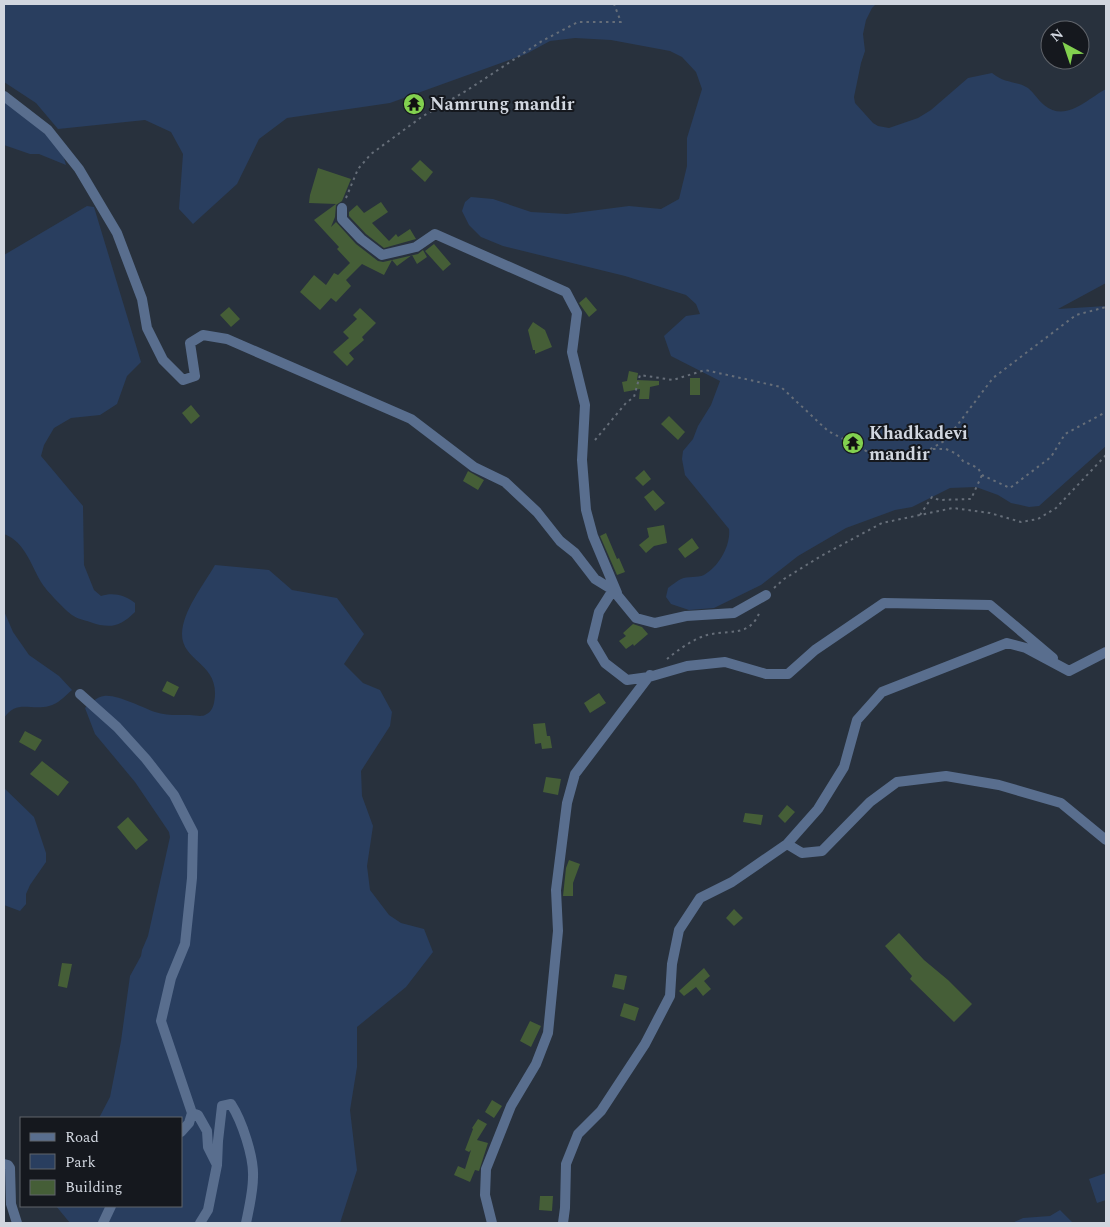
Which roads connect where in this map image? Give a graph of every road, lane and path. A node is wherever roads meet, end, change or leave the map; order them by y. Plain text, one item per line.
1 (614, 4) edge
2 (4, 96) edge
3 (342, 208) joint
4 (1106, 307) edge
5 (1106, 412) edge
6 (595, 440) dead end
7 (932, 448) junction
8 (1106, 455) edge
9 (982, 475) junction
10 (920, 515) junction
11 (616, 593) junction
12 (766, 595) junction
13 (1106, 652) edge
14 (1069, 671) junction
15 (650, 674) junction
16 (80, 694) dead end
17 (1106, 840) edge
18 (787, 844) junction
19 (192, 1113) junction
20 (182, 1131) edge
21 (4, 1164) edge
22 (217, 1165) junction
23 (111, 1207) edge
24 (17, 1223) edge
25 (103, 1223) edge
26 (200, 1223) edge
27 (246, 1223) edge
28 (492, 1223) edge
29 (562, 1223) edge

1 - 3 path
2 - 11 street
3 - 11 street
4 - 7 path
5 - 9 path
6 - 7 path
7 - 9 path
8 - 10 path
9 - 10 path
10 - 12 path
11 - 12 street
11 - 15 street
12 - 15 path
13 - 14 street
14 - 15 street
14 - 18 street
15 - 28 street
16 - 19 street
17 - 18 street
18 - 29 street
19 - 20 street
19 - 22 street
21 - 24 street
22 - 26 street
22 - 27 street
23 - 25 street

